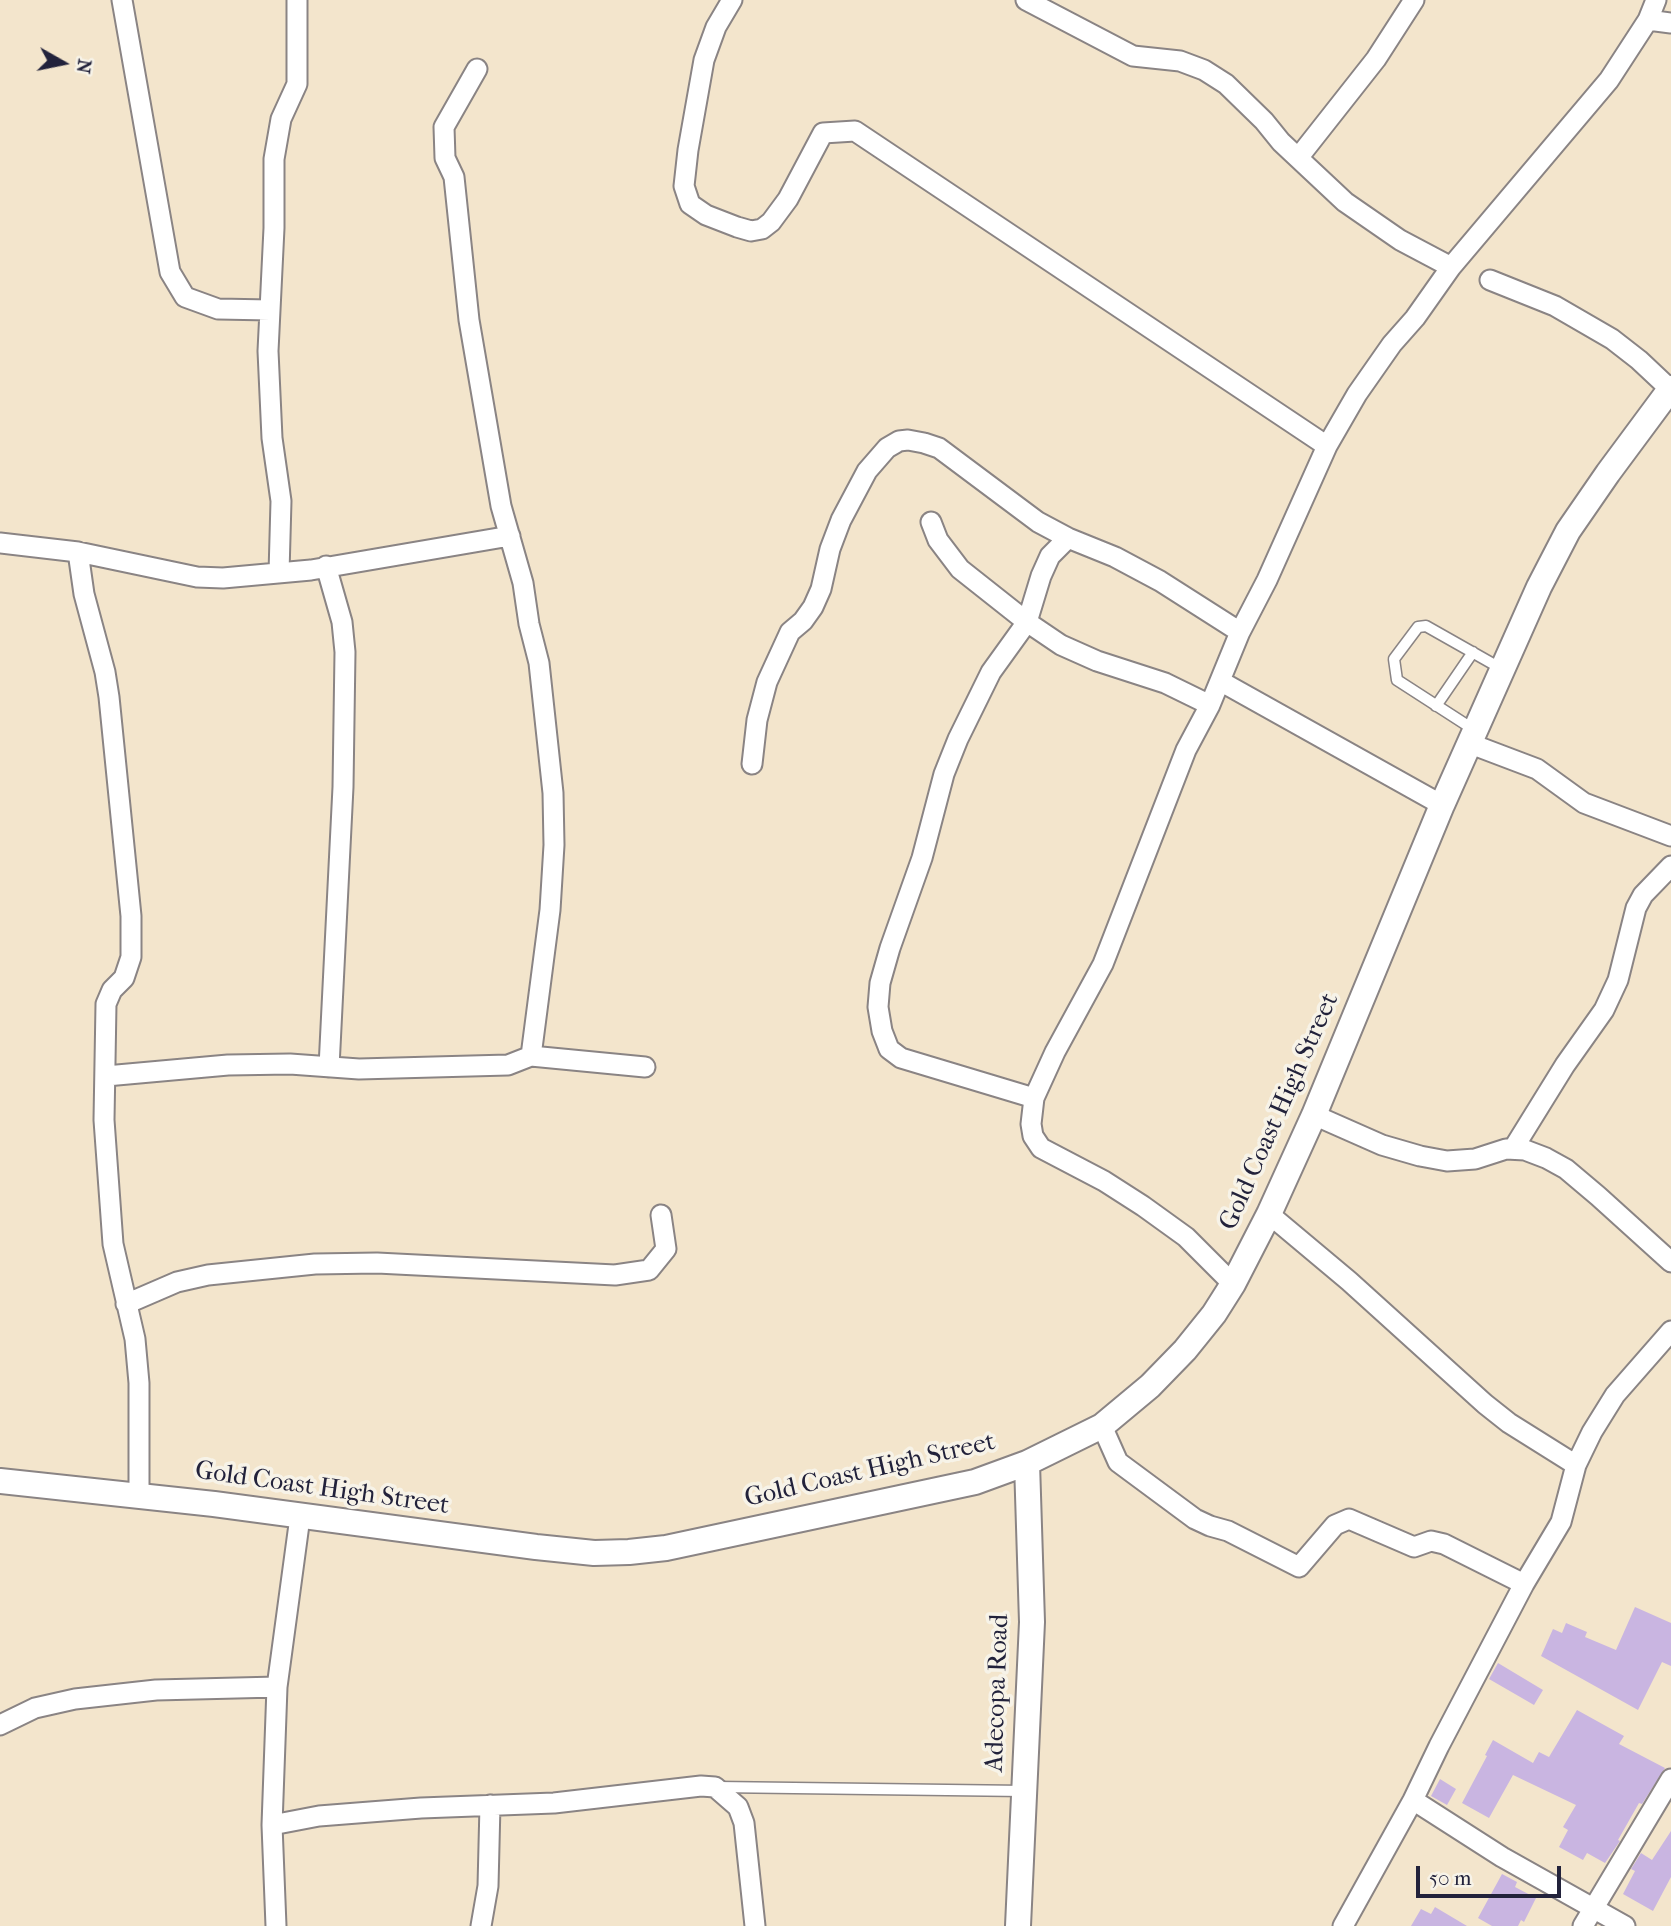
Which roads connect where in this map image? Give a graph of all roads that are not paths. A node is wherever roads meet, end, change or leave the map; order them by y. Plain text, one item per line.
1 (122, 0) edge
2 (297, 0) edge
3 (732, 0) edge
4 (1026, 0) edge
5 (1414, 0) edge
6 (1656, 0) edge
7 (1648, 20) junction
8 (1671, 23) edge
9 (477, 69) dead end
10 (1298, 158) junction
11 (1451, 267) junction
12 (1490, 280) dead end
13 (270, 310) junction
14 (1671, 389) edge
15 (1327, 446) junction
16 (932, 522) dead end
17 (510, 536) junction
18 (1068, 538) junction
19 (0, 543) edge
20 (78, 552) junction
21 (326, 566) junction
22 (279, 573) junction
23 (1027, 622) junction
24 (1240, 632) junction
25 (1473, 652) junction
26 (1503, 670) junction
27 (1220, 681) junction
28 (1210, 705) junction
29 (1436, 706) junction
30 (1474, 738) junction
31 (752, 764) dead end
32 (1442, 805) junction
33 (1671, 836) edge
34 (1671, 866) edge
35 (531, 1056) junction
36 (329, 1067) junction
37 (645, 1067) dead end
38 (106, 1076) junction
39 (1034, 1098) junction
40 (1314, 1115) junction
41 (1513, 1149) junction
42 (1269, 1214) junction
43 (660, 1215) dead end
44 (1671, 1262) edge
45 (1233, 1284) junction
46 (127, 1304) junction
47 (1671, 1331) edge
48 (1102, 1426) junction
49 (1027, 1463) junction
50 (1576, 1465) junction
51 (0, 1480) edge
52 (139, 1495) junction
53 (300, 1517) junction
54 (1524, 1584) junction
55 (277, 1687) junction
56 (0, 1726) edge
57 (1671, 1779) edge
58 (715, 1787) junction
59 (1024, 1791) junction
60 (1413, 1800) junction
61 (490, 1804) junction
62 (272, 1825) junction
63 (1593, 1909) junction
64 (276, 1926) edge
65 (481, 1926) edge
66 (755, 1926) edge
67 (1018, 1926) edge
68 (1343, 1926) edge
69 (1583, 1926) edge
70 (1625, 1926) edge

1 - 13 street
2 - 13 street
3 - 15 street
4 - 10 street
5 - 10 street
6 - 7 street
7 - 8 street
7 - 11 street
9 - 17 street
10 - 11 street
11 - 15 street
12 - 14 street
13 - 22 street
14 - 26 street, Gold Coast High Street
15 - 24 street
16 - 23 street
17 - 21 street
17 - 35 street
18 - 23 street
18 - 24 street
18 - 31 street
19 - 20 street
20 - 22 street
20 - 38 street
21 - 22 street
21 - 36 street
23 - 28 street
23 - 39 street
24 - 27 street
25 - 26 lane
25 - 29 lane
25 - 29 lane
26 - 30 street, Gold Coast High Street
27 - 28 street
27 - 32 street
28 - 39 street
29 - 30 lane
30 - 32 street, Gold Coast High Street
30 - 33 street
32 - 40 street, Gold Coast High Street
34 - 41 street
35 - 36 street
35 - 37 street
36 - 38 street
38 - 46 street
39 - 45 street
40 - 41 street
40 - 42 street, Gold Coast High Street
41 - 44 street
42 - 45 street, Gold Coast High Street
42 - 50 street
43 - 46 street
45 - 48 street, Gold Coast High Street
46 - 52 street
47 - 50 street
48 - 49 street, Gold Coast High Street
48 - 54 street
49 - 53 street, Gold Coast High Street
49 - 59 street, Adecopa Road
50 - 54 street
51 - 52 street, Gold Coast High Street
52 - 53 street, Gold Coast High Street
53 - 55 street
54 - 60 street
55 - 56 street
55 - 62 street
57 - 63 street
58 - 59 lane
58 - 61 street
58 - 66 street
59 - 67 street, Adecopa Road
60 - 63 street
60 - 68 street
61 - 62 street
61 - 65 street
62 - 64 street
63 - 69 street
63 - 70 street

